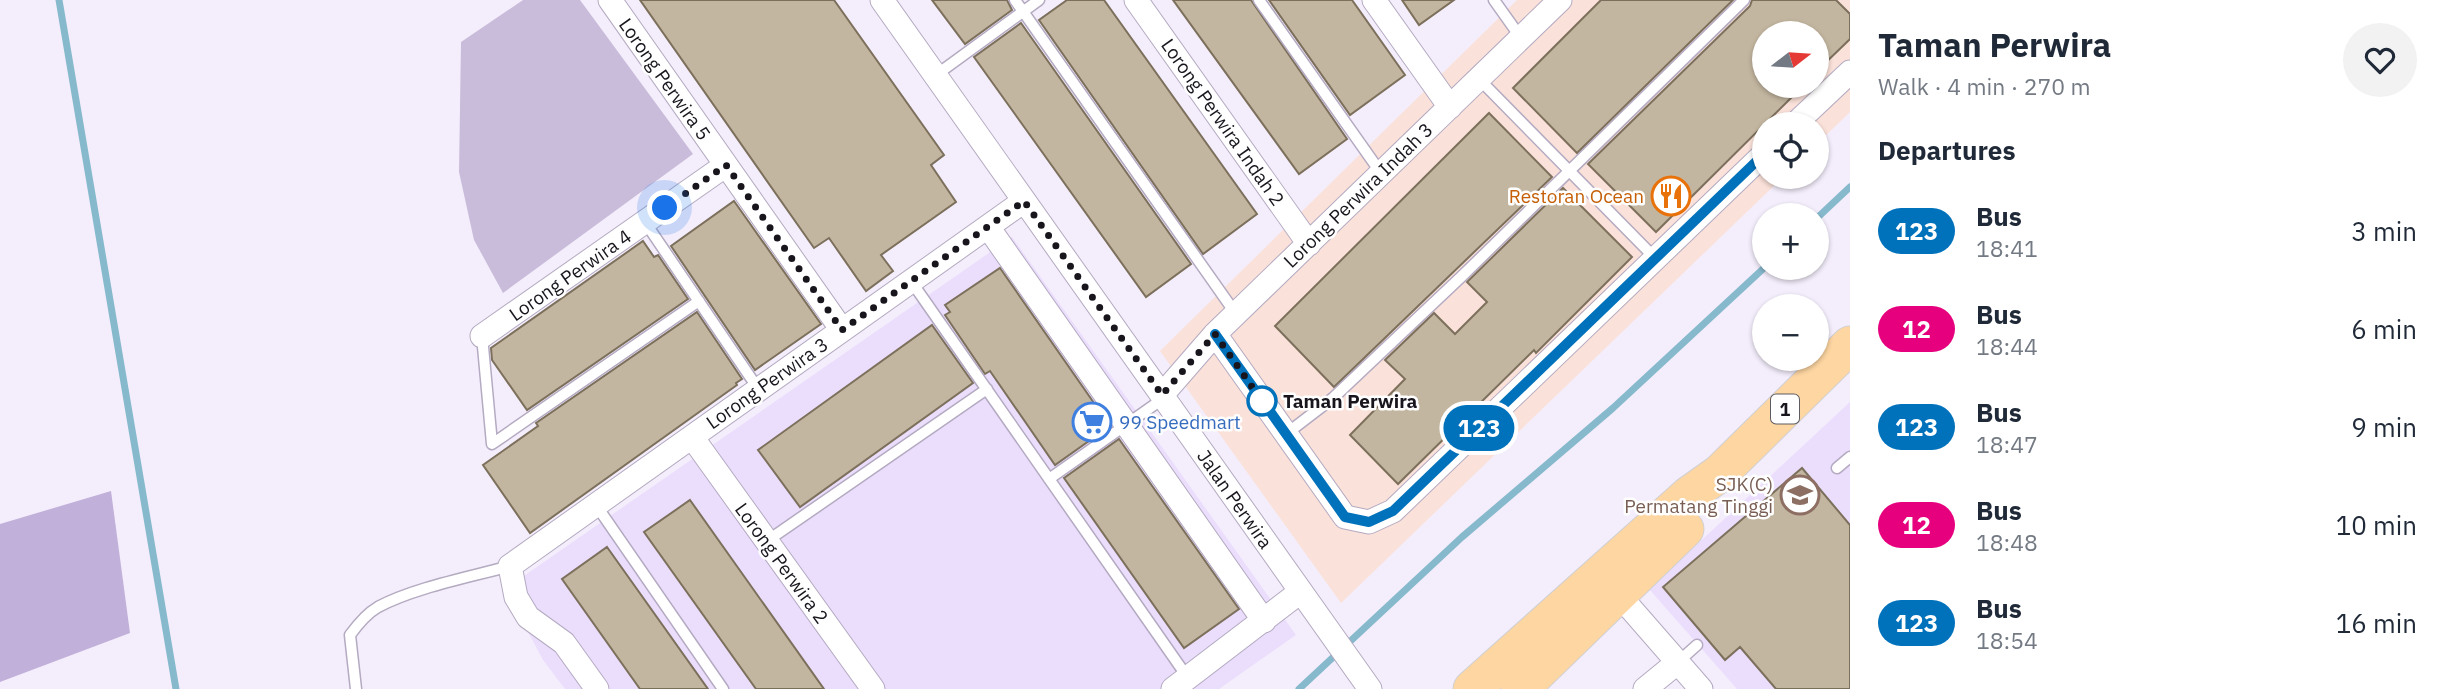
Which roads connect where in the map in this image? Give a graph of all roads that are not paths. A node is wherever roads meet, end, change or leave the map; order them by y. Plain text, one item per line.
1 (610, 0) edge
2 (882, 0) edge
3 (1015, 0) edge
4 (1039, 0) edge
5 (1136, 0) edge
6 (1259, 0) edge
7 (1374, 0) edge
8 (1494, 0) edge
9 (1560, 0) edge
10 (1744, 0) edge
11 (1023, 12) junction
12 (1521, 38) junction
13 (1850, 72) edge
14 (936, 75) junction
15 (1479, 79) junction
16 (1450, 107) junction
17 (1808, 112) edge
18 (726, 165) junction
19 (1752, 166) edge
20 (1570, 171) junction
21 (1381, 173) junction
22 (1024, 201) junction
23 (645, 222) junction
24 (988, 227) junction
25 (1309, 244) junction
26 (1656, 258) junction
27 (911, 281) junction
28 (699, 301) junction
29 (1236, 314) junction
30 (842, 330) junction
31 (1215, 334) junction
32 (482, 337) joint
33 (1850, 345) edge
34 (987, 389) junction
35 (759, 390) junction
36 (1163, 397) junction
37 (1126, 425) junction
38 (1286, 434) junction
39 (692, 437) junction
40 (1850, 457) edge
41 (1837, 468) dead end
42 (1720, 473) junction
43 (1049, 479) junction
44 (596, 505) junction
45 (767, 541) junction
46 (510, 566) junction
47 (1300, 592) junction
48 (1619, 595) junction
49 (1264, 621) junction
50 (1697, 645) dead end
51 (1678, 662) junction
52 (1365, 682) edge
53 (1180, 683) edge
54 (356, 689) edge
55 (597, 689) edge
56 (723, 689) edge
57 (873, 689) edge
58 (1472, 689) edge
59 (1520, 689) edge
60 (1645, 689) edge
61 (1701, 689) edge

1 - 18 street, Lorong Perwira 5
2 - 14 street, Jalan Perwira
3 - 11 lane
4 - 11 lane
5 - 25 street, Lorong Perwira Indah 2
6 - 21 lane
7 - 16 street
8 - 12 lane
9 - 12 street, Lorong Perwira Indah 3
10 - 20 lane
11 - 14 lane
11 - 29 lane
12 - 15 street, Lorong Perwira Indah 3
13 - 17 street
14 - 22 street, Jalan Perwira
15 - 16 street, Lorong Perwira Indah 3
15 - 20 lane
16 - 21 street, Lorong Perwira Indah 3
18 - 23 street, Lorong Perwira 4
18 - 30 street, Lorong Perwira 5
19 - 26 street
20 - 26 lane
20 - 38 lane
21 - 25 street, Lorong Perwira Indah 3
22 - 24 street, Lorong Perwira 3
22 - 36 street, Jalan Perwira
23 - 28 lane
23 - 32 street, Lorong Perwira 4
24 - 27 street, Lorong Perwira 3
24 - 37 street
25 - 29 street, Lorong Perwira Indah 3
26 - 38 street
27 - 30 street, Lorong Perwira 3
27 - 34 lane
28 - 32 lane
28 - 35 lane
29 - 31 street, Lorong Perwira Indah 3
30 - 35 street, Lorong Perwira 3
31 - 36 street, Lorong Perwira Indah 3
31 - 38 street
33 - 42 highway, 1
34 - 43 lane
34 - 45 lane
35 - 39 street, Lorong Perwira 3
36 - 37 lane
36 - 47 street, Jalan Perwira
37 - 43 lane
37 - 49 street
39 - 44 street, Lorong Perwira 3
39 - 45 street, Lorong Perwira 2
40 - 41 lane
42 - 48 highway, 1
42 - 58 highway, 1
43 - 53 lane
44 - 46 street, Lorong Perwira 3
44 - 56 lane
45 - 57 street, Lorong Perwira 2
46 - 54 lane
46 - 55 street
47 - 49 street
47 - 52 street, Jalan Perwira
48 - 51 street
48 - 59 highway, 1
49 - 53 street
50 - 51 lane
51 - 60 street
51 - 61 street

